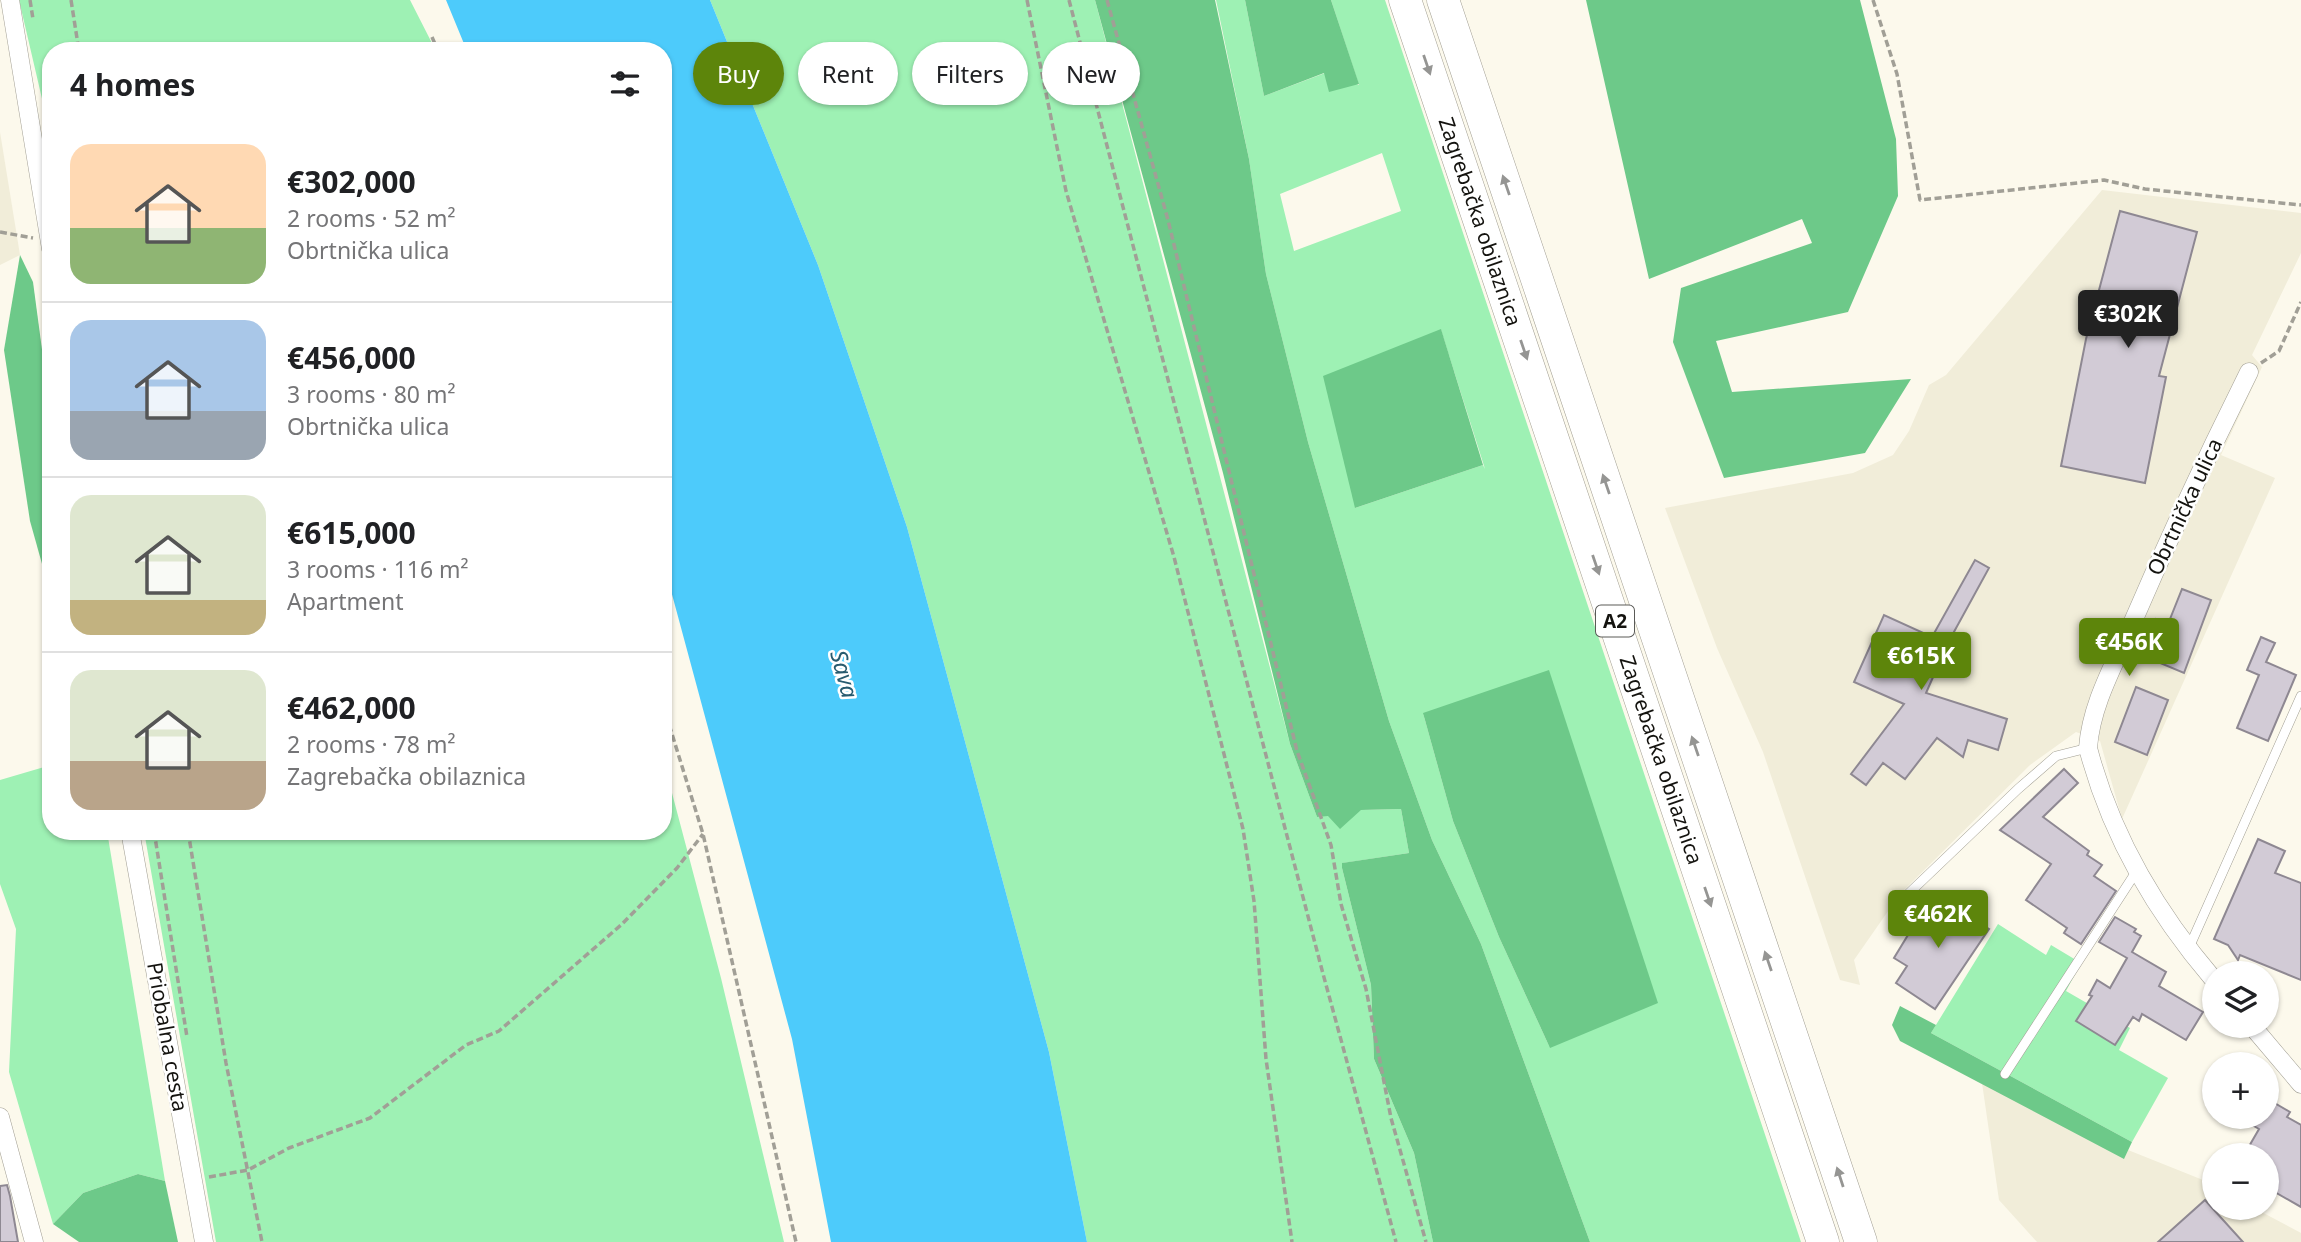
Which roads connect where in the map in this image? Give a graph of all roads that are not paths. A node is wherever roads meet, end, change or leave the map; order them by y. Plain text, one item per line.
1 (10, 0) edge
2 (1405, 0) edge
3 (1443, 0) edge
4 (42, 195) edge
5 (2249, 372) road end
6 (2301, 696) edge
7 (2088, 748) junction
8 (132, 840) edge
9 (2136, 872) junction
10 (1907, 895) dead end
11 (2188, 950) junction
12 (2202, 966) edge
13 (2262, 1038) edge
14 (2005, 1074) dead end
15 (2301, 1084) edge
16 (0, 1117) edge
17 (34, 1242) edge
18 (204, 1242) edge
19 (1823, 1242) edge
20 (1861, 1242) edge

1 - 4 street
2 -> 19 highway, Zagrebačka obilaznica / A2
20 -> 3 highway, Zagrebačka obilaznica / A2
5 - 7 street, Obrtnička ulica
6 - 11 lane
7 - 9 street
7 - 10 lane
8 - 18 street, Priobalna cesta
9 - 11 street
9 - 14 lane
11 - 12 street
13 - 15 street
16 - 17 street

